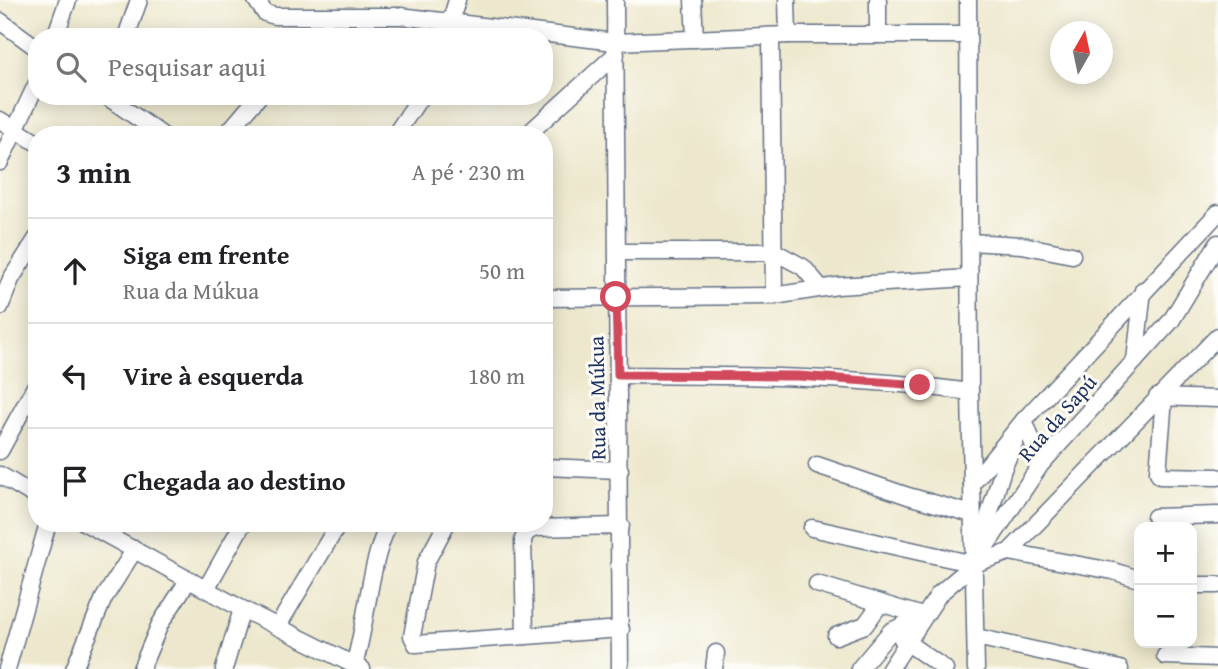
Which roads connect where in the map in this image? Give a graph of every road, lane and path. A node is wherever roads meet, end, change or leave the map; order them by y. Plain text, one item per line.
1 (68, 0) edge
2 (139, 0) edge
3 (256, 0) edge
4 (457, 0) edge
5 (615, 0) edge
6 (694, 0) edge
7 (787, 0) edge
8 (878, 0) edge
9 (968, 0) edge
10 (0, 21) edge
11 (58, 28) edge
12 (129, 28) edge
13 (442, 28) edge
14 (450, 28) edge
15 (789, 35) junction
16 (878, 35) junction
17 (968, 35) junction
18 (771, 37) junction
19 (695, 39) junction
20 (28, 41) edge
21 (553, 41) edge
22 (615, 48) junction
23 (28, 103) edge
24 (119, 105) edge
25 (251, 105) edge
26 (415, 105) edge
27 (0, 120) edge
28 (149, 126) edge
29 (234, 126) edge
30 (401, 126) edge
31 (536, 126) edge
32 (16, 130) junction
33 (28, 137) edge
34 (0, 162) edge
35 (1218, 213) edge
36 (969, 242) junction
37 (1218, 243) edge
38 (619, 252) junction
39 (775, 252) junction
40 (28, 253) edge
41 (1072, 255) dead end
42 (969, 278) junction
43 (821, 288) junction
44 (1143, 290) junction
45 (774, 296) junction
46 (616, 297) junction
47 (553, 298) edge
48 (0, 307) edge
49 (1217, 338) edge
50 (1135, 361) junction
51 (618, 375) junction
52 (970, 392) junction
53 (1160, 398) junction
54 (1218, 399) edge
55 (28, 400) edge
56 (1024, 421) junction
57 (0, 451) edge
58 (1041, 464) junction
59 (817, 466) dead end
60 (553, 467) edge
61 (620, 470) junction
62 (0, 475) edge
63 (1218, 477) edge
64 (972, 484) junction
65 (28, 492) edge
66 (972, 514) junction
67 (1218, 515) edge
68 (1155, 517) dead end
69 (621, 526) junction
70 (553, 527) edge
71 (813, 528) dead end
72 (45, 532) edge
73 (118, 532) edge
74 (238, 532) edge
75 (334, 532) edge
76 (386, 532) edge
77 (442, 532) edge
78 (527, 532) edge
79 (135, 550) junction
80 (1009, 552) junction
81 (974, 564) junction
82 (1134, 577) edge
83 (189, 579) junction
84 (817, 584) dead end
85 (1197, 585) edge
86 (1218, 585) edge
87 (206, 589) junction
88 (881, 603) junction
89 (242, 609) junction
90 (923, 616) junction
91 (278, 626) junction
92 (621, 629) junction
93 (891, 631) junction
94 (525, 636) junction
95 (836, 636) dead end
96 (976, 637) junction
97 (908, 644) junction
98 (1165, 656) dead end
99 (1218, 658) edge
100 (358, 667) edge
101 (7, 669) edge
102 (74, 669) edge
103 (141, 669) edge
104 (224, 669) edge
105 (620, 669) edge
106 (859, 669) edge
107 (890, 669) edge
108 (945, 669) edge
109 (976, 669) edge
110 (1120, 669) edge

1 - 11 street
2 - 12 street
3 - 13 street
4 - 14 street
5 - 22 street, Rua da Múkua
6 - 19 street
7 - 15 street
8 - 16 street
9 - 17 street
10 - 20 street
15 - 16 street
15 - 18 street
16 - 17 street
17 - 36 street
18 - 19 street
18 - 39 street
19 - 22 street
21 - 22 street
22 - 31 street
22 - 38 street, Rua da Múkua
23 - 32 street
24 - 28 street
25 - 29 street
26 - 30 street
27 - 32 street
32 - 33 street
32 - 34 street
35 - 44 street
36 - 41 street
36 - 42 street
37 - 50 street, Rua da Sapú
38 - 39 street
38 - 46 street, Rua da Múkua
39 - 43 street
39 - 45 street
40 - 48 street
42 - 43 street
42 - 52 street
43 - 45 street
44 - 50 street
44 - 56 street
45 - 46 street
46 - 47 street
46 - 51 street, Rua da Múkua
49 - 53 street
50 - 58 street, Rua da Sapú
51 - 52 street
51 - 61 street, Rua da Múkua
52 - 64 street
53 - 54 street
53 - 63 street
53 - 80 street
55 - 57 street
56 - 58 street
56 - 64 street
56 - 81 street
58 - 81 street, Rua da Sapú
59 - 66 street
60 - 61 street
61 - 69 street, Rua da Múkua
62 - 65 street
64 - 66 street
66 - 81 street
67 - 68 street
69 - 70 street
69 - 92 street, Rua da Múkua
71 - 81 street
72 - 101 street
73 - 79 street
74 - 87 street
75 - 91 street
76 - 100 street
77 - 94 street
78 - 94 street
79 - 83 street
79 - 102 street
80 - 81 street
80 - 82 street
81 - 90 street, Rua da Sapú
81 - 96 street
83 - 87 street
83 - 103 street
84 - 88 street
85 - 86 street
87 - 89 street
88 - 90 street
88 - 95 street
89 - 91 street
89 - 104 street
90 - 93 street, Rua da Sapú
90 - 97 street, Rua da Sapú
91 - 100 street
92 - 94 street
92 - 105 street, Rua da Múkua
93 - 97 street
93 - 106 street, Rua da Sapú
96 - 109 street
96 - 110 street
97 - 107 street, Rua da Sapú
97 - 108 street
98 - 99 street

